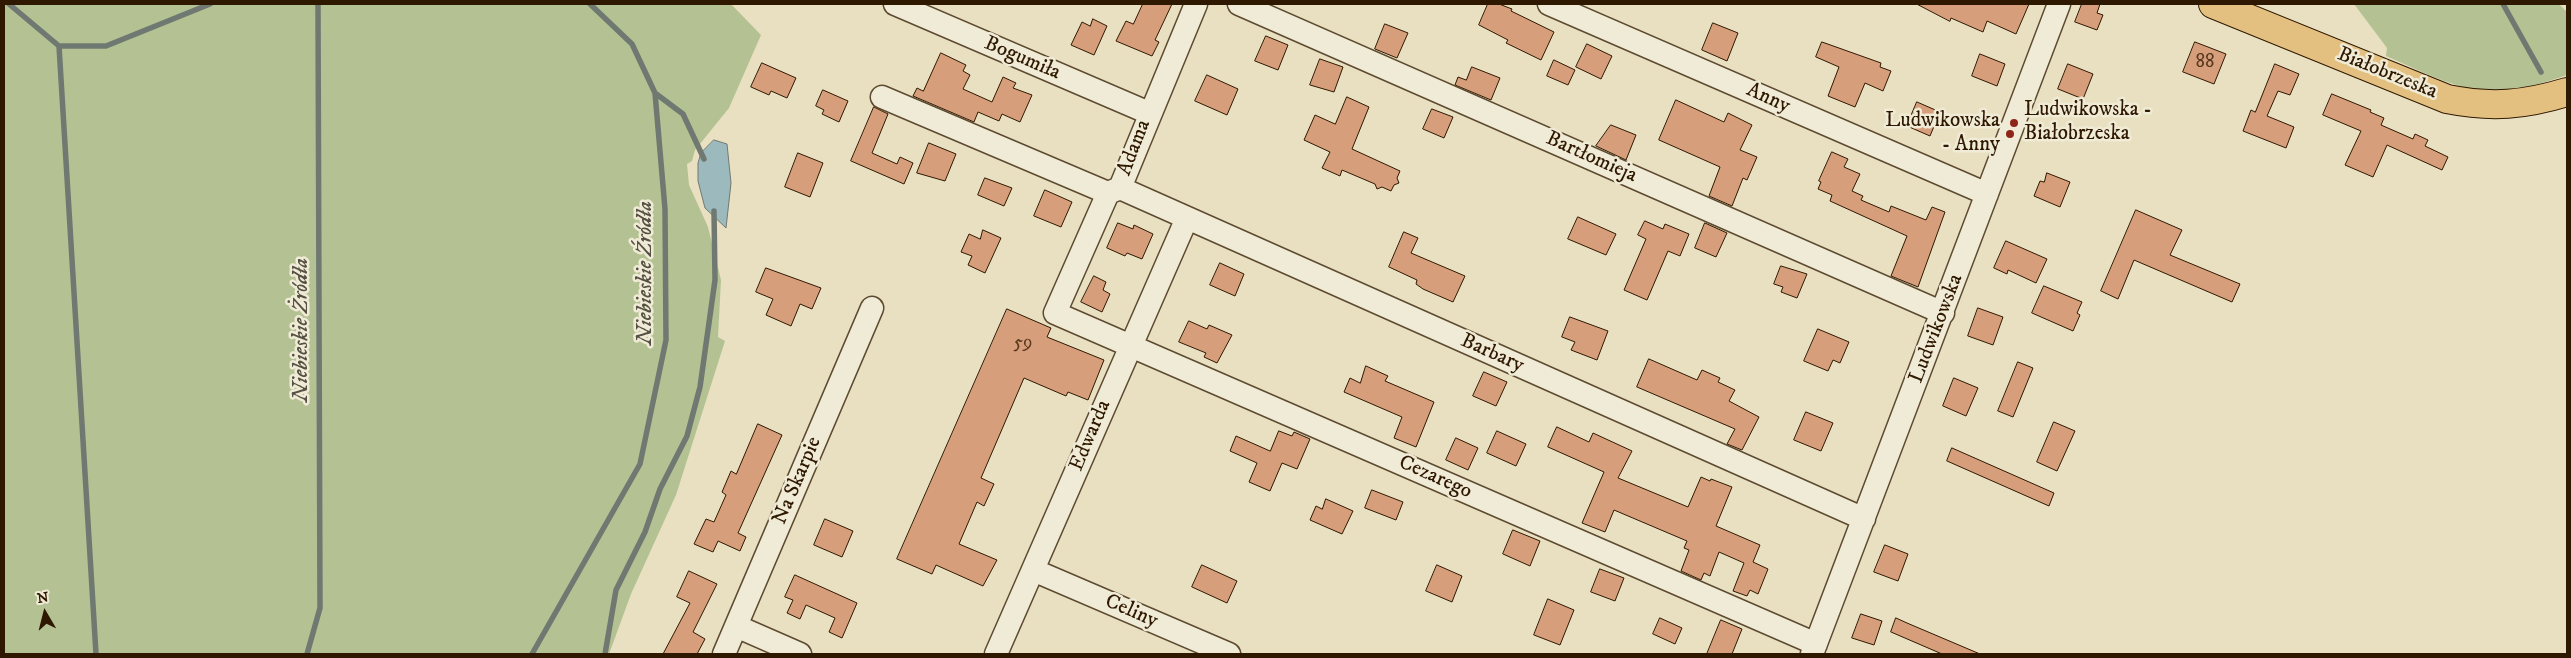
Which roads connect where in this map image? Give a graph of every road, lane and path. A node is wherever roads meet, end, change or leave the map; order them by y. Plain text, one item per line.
1 (895, 4) edge
2 (1196, 4) edge
3 (1239, 4) edge
4 (1549, 4) edge
5 (2059, 4) edge
6 (2213, 4) edge
7 (2567, 92) edge
8 (882, 98) dead end
9 (1149, 114) junction
10 (1114, 191) junction
11 (1987, 194) junction
12 (1187, 218) junction
13 (872, 308) dead end
14 (1055, 313) joint
15 (1943, 313) junction
16 (1130, 345) junction
17 (1864, 519) junction
18 (1033, 570) junction
19 (736, 626) junction
20 (1814, 649) edge
21 (724, 654) edge
22 (800, 654) edge
23 (996, 654) edge
24 (1229, 654) edge

1 - 9 street, Bogumiła
2 - 9 street, Adama
3 - 15 street, Bartłomieja
4 - 11 street, Anny
5 - 11 street, Ludwikowska
6 - 7 main road, Białobrzeska
8 - 10 street, Barbary
9 - 10 street, Adama
10 - 12 street, Barbary
10 - 14 street, Adama
11 - 15 street, Ludwikowska
12 - 16 street, Edwarda
12 - 17 street, Barbary
13 - 19 street, Na Skarpie
14 - 16 street, Cezarego
15 - 17 street, Ludwikowska
16 - 18 street, Edwarda
16 - 20 street, Cezarego
17 - 20 street, Ludwikowska
18 - 23 street, Edwarda
18 - 24 street, Celiny
19 - 21 street, Na Skarpie
19 - 22 street

